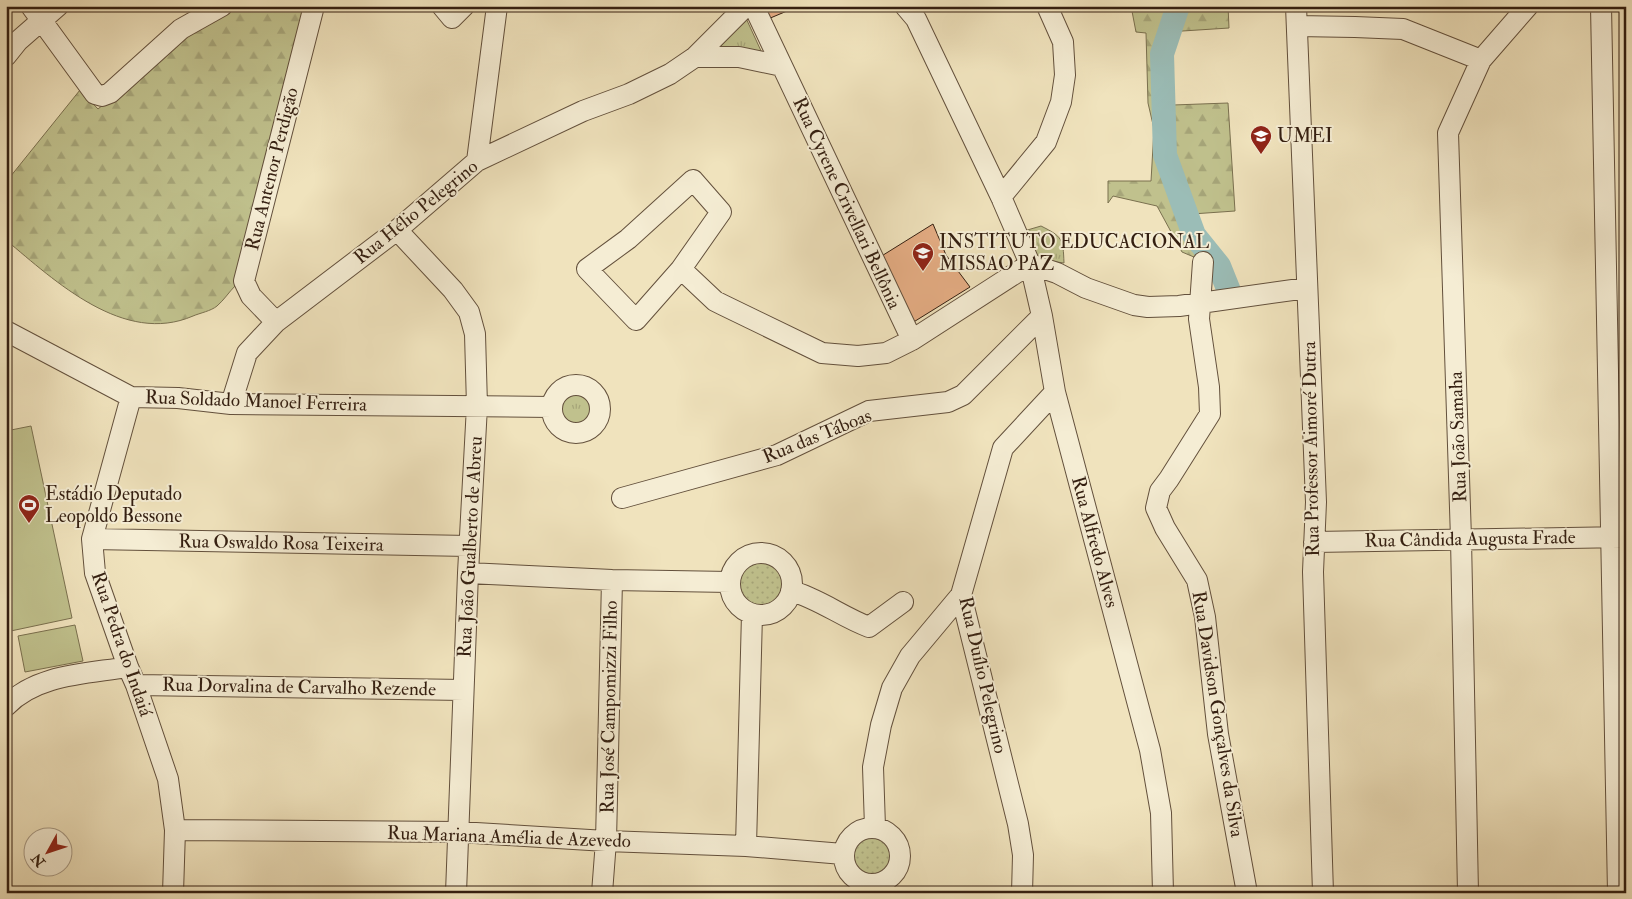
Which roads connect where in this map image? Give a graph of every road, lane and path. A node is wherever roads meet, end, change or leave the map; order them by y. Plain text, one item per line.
1 (58, 6) edge
2 (222, 6) edge
3 (314, 6) edge
4 (442, 6) edge
5 (464, 6) edge
6 (497, 6) edge
7 (746, 6) edge
8 (757, 6) edge
9 (905, 6) edge
10 (1047, 6) edge
11 (1296, 6) edge
12 (1528, 6) edge
13 (1602, 6) edge
14 (36, 14) edge
15 (1297, 26) junction
16 (6, 56) edge
17 (694, 57) junction
18 (1482, 60) junction
19 (782, 66) junction
20 (477, 161) junction
21 (1000, 197) junction
22 (397, 230) junction
23 (1203, 262) dead end
24 (1030, 264) junction
25 (681, 268) junction
26 (1307, 288) junction
27 (1199, 303) junction
28 (1042, 316) junction
29 (276, 322) junction
30 (6, 331) edge
31 (912, 340) junction
32 (1055, 392) junction
33 (131, 397) junction
34 (231, 404) junction
35 (477, 406) junction
36 (552, 407) dead end
37 (622, 498) dead end
38 (1618, 537) edge
39 (92, 540) junction
40 (1461, 540) junction
41 (1314, 542) junction
42 (470, 546) junction
43 (468, 572) junction
44 (612, 580) junction
45 (730, 582) junction
46 (791, 591) junction
47 (962, 595) junction
48 (903, 602) dead end
49 (752, 614) junction
50 (132, 676) junction
51 (463, 690) junction
52 (6, 706) edge
53 (875, 827) junction
54 (174, 830) junction
55 (459, 832) junction
56 (606, 840) junction
57 (746, 846) junction
58 (843, 854) junction
59 (173, 893) edge
60 (456, 893) edge
61 (602, 893) edge
62 (1022, 893) edge
63 (1163, 893) edge
64 (1247, 893) edge
65 (1323, 893) edge
66 (1468, 893) edge
67 (1618, 893) edge

1 - 14 street
2 - 14 street
3 - 29 street, Rua Antenor Perdigão
4 - 5 street
6 - 20 street
7 - 17 street, Rua Hélio Pelegrino
8 - 19 street, Rua Cyrene Crivellari Bellônia
9 - 21 street, Rua Alfredo Alves
10 - 21 street
11 - 15 street, Rua Professor Aimoré Dutra
12 - 18 street, Rua João Samaha
13 - 38 street
14 - 16 street
15 - 18 street
15 - 26 street, Rua Professor Aimoré Dutra
17 - 19 street
17 - 20 street, Rua Hélio Pelegrino
18 - 40 street, Rua João Samaha
19 - 31 street, Rua Cyrene Crivellari Bellônia
20 - 22 street, Rua Hélio Pelegrino
21 - 24 street, Rua Alfredo Alves
22 - 29 street, Rua Hélio Pelegrino
22 - 35 street, Rua João Gualberto de Abreu
23 - 27 street, Rua Davidson Gonçalves da Silva
24 - 27 street
24 - 28 street, Rua Alfredo Alves
24 - 31 street
25 - 25 street
25 - 31 street
26 - 27 street
26 - 41 street, Rua Professor Aimoré Dutra
27 - 64 street, Rua Davidson Gonçalves da Silva
28 - 32 street, Rua Alfredo Alves
28 - 37 street, Rua das Táboas
29 - 34 street, Rua Hélio Pelegrino
30 - 33 street, Rua Soldado Manoel Ferreira
32 - 47 street, Rua Duílio Pelegrino
32 - 63 street, Rua Alfredo Alves
33 - 34 street, Rua Soldado Manoel Ferreira
33 - 39 street, Rua Pedra do Indaiá
34 - 35 street, Rua Soldado Manoel Ferreira
35 - 36 street, Rua Soldado Manoel Ferreira
35 - 42 street, Rua João Gualberto de Abreu
38 - 40 street, Rua Cândida Augusta Frade
38 - 67 street
39 - 42 street, Rua Oswaldo Rosa Teixeira
39 - 50 street, Rua Pedra do Indaiá
40 - 41 street, Rua Cândida Augusta Frade
40 - 66 street, Rua João Samaha
41 - 65 street, Rua Professor Aimoré Dutra
42 - 43 street, Rua João Gualberto de Abreu
43 - 44 street
43 - 51 street, Rua João Gualberto de Abreu
44 - 45 street
44 - 56 street, Rua José Campomizzi Filho
45 - 46 street
45 - 49 street
46 - 48 street
46 - 49 street
47 - 53 street
47 - 62 street, Rua Duílio Pelegrino
49 - 57 street
50 - 51 street, Rua Dorvalina de Carvalho Rezende
50 - 52 street, Rua Dorvalina de Carvalho Rezende
50 - 54 street, Rua Pedra do Indaiá
51 - 55 street, Rua João Gualberto de Abreu
53 - 58 street
53 - 58 street
54 - 55 street, Rua Mariana Amélia de Azevedo
54 - 59 street, Rua Pedra do Indaiá
55 - 56 street, Rua Mariana Amélia de Azevedo
55 - 60 street, Rua João Gualberto de Abreu
56 - 57 street, Rua Mariana Amélia de Azevedo
56 - 61 street, Rua José Campomizzi Filho
57 - 58 street, Rua Mariana Amélia de Azevedo

